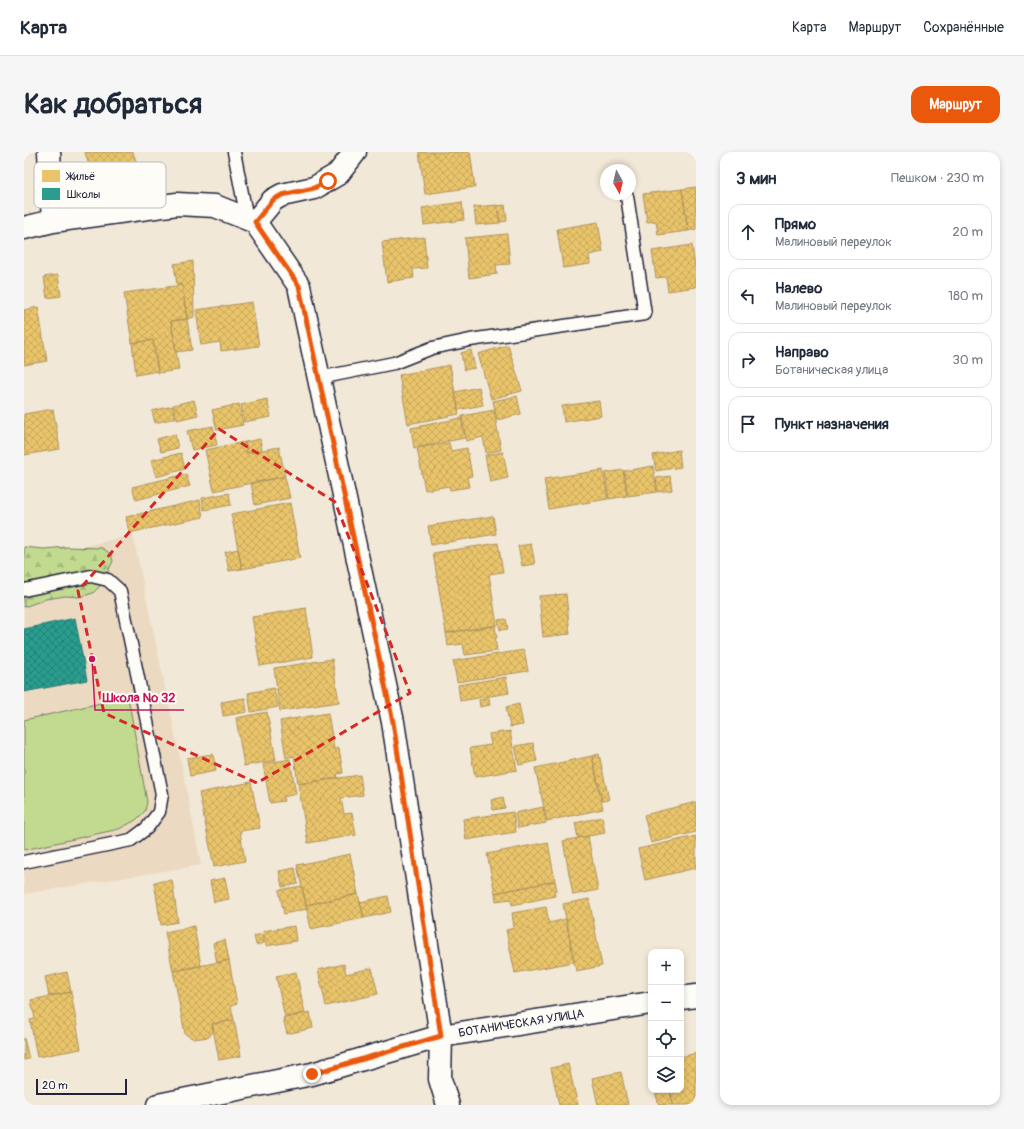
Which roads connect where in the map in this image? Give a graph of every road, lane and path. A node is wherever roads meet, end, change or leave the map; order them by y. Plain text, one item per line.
1 (49, 152) edge
2 (234, 152) edge
3 (355, 152) edge
4 (50, 162) edge
5 (628, 200) edge
6 (166, 205) edge
7 (52, 208) edge
8 (149, 208) edge
9 (251, 220) junction
10 (53, 222) junction
11 (24, 228) edge
12 (319, 378) junction
13 (24, 590) edge
14 (24, 862) edge
15 (696, 996) edge
16 (684, 998) edge
17 (648, 1003) edge
18 (441, 1036) junction
19 (158, 1105) edge
20 (448, 1105) edge

1 - 4 street
2 - 9 lane
3 - 9 street
5 - 12 lane
6 - 9 street
7 - 10 street
8 - 10 street
9 - 12 street
10 - 11 street
12 - 18 street
13 - 14 lane
15 - 16 street
17 - 18 street, БОТАНИЧЕСКАЯ УЛИЦА
18 - 19 street, БОТАНИЧЕСКАЯ УЛИЦА
18 - 20 street

